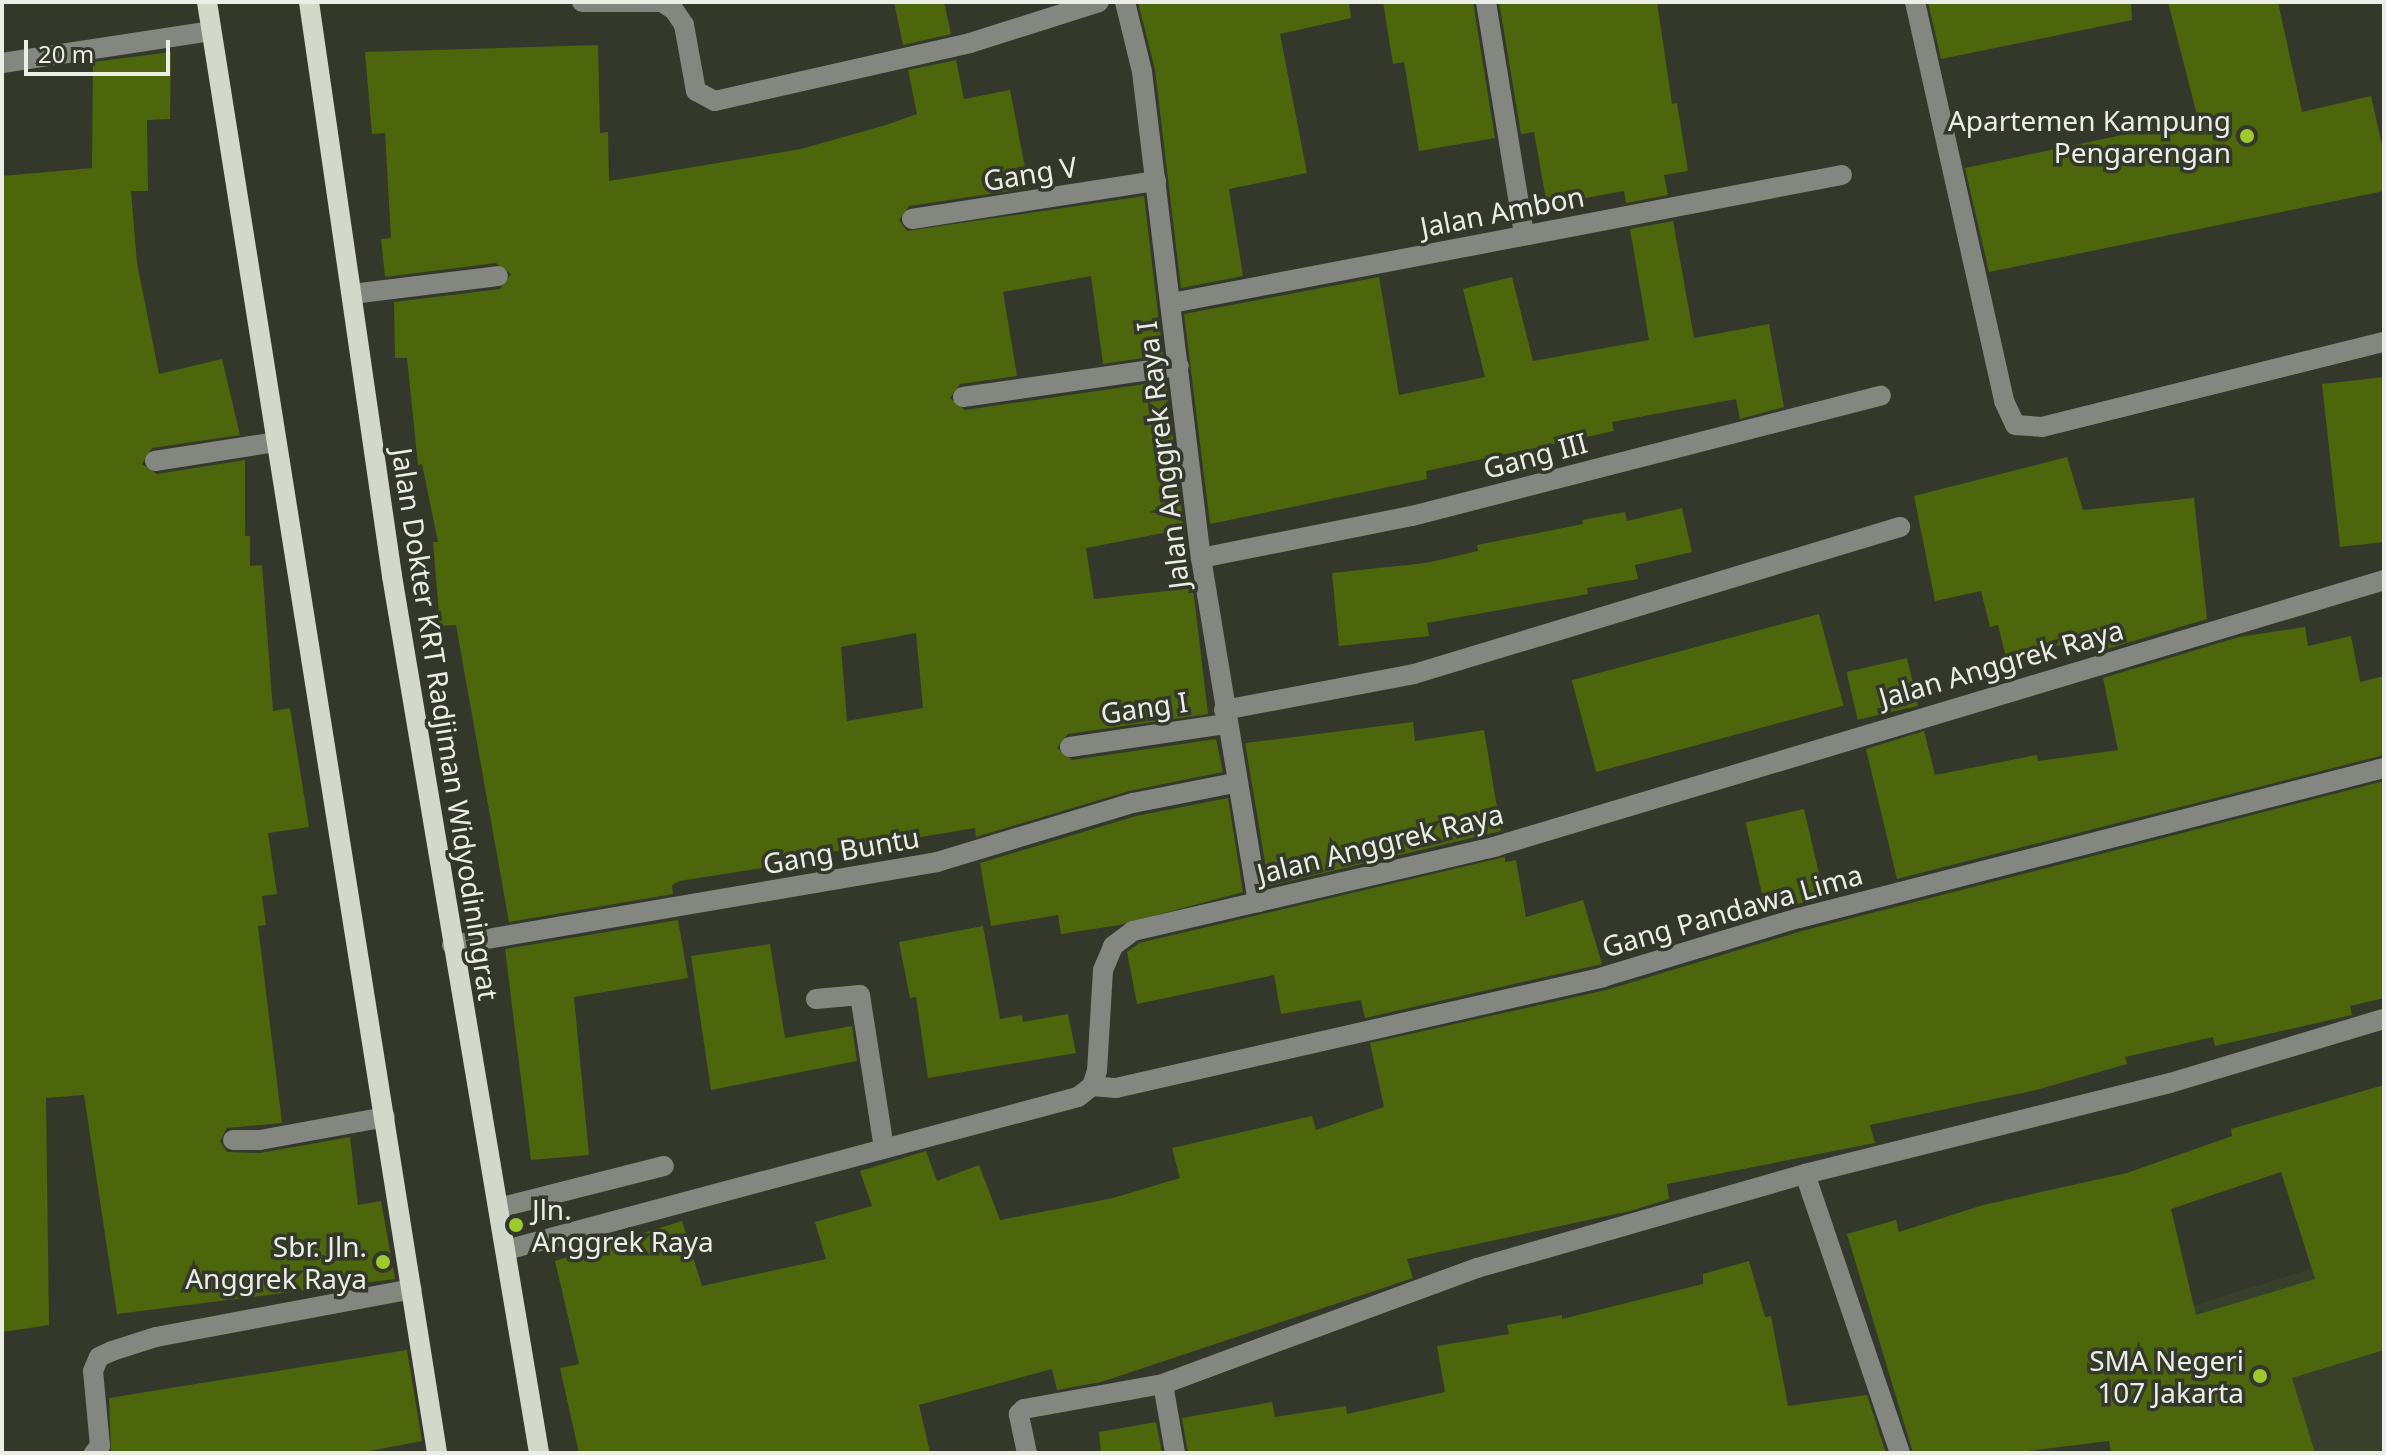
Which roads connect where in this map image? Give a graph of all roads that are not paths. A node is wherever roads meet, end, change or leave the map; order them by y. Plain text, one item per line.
1 (207, 2) edge
2 (309, 2) edge
3 (582, 2) edge
4 (1099, 2) edge
5 (1125, 2) edge
6 (1486, 2) edge
7 (1915, 2) edge
8 (211, 31) junction
9 (2, 63) edge
10 (1842, 175) dead end
11 (1156, 181) junction
12 (912, 219) dead end
13 (1524, 235) junction
14 (498, 276) dead end
15 (352, 294) junction
16 (1172, 303) junction
17 (2384, 342) edge
18 (1179, 366) junction
19 (1881, 396) dead end
20 (963, 397) dead end
21 (277, 442) junction
22 (155, 461) dead end
23 (1900, 527) dead end
24 (1201, 558) junction
25 (2384, 580) edge
26 (1225, 717) junction
27 (1070, 747) dead end
28 (2384, 768) edge
29 (1234, 783) junction
30 (1258, 902) junction
31 (452, 945) junction
32 (816, 999) dead end
33 (2384, 1019) edge
34 (1092, 1086) junction
35 (385, 1117) junction
36 (233, 1140) dead end
37 (884, 1148) junction
38 (664, 1166) dead end
39 (1805, 1174) junction
40 (498, 1208) junction
41 (506, 1250) junction
42 (412, 1289) junction
43 (1163, 1384) junction
44 (94, 1453) edge
45 (437, 1453) edge
46 (539, 1453) edge
47 (1027, 1453) edge
48 (1175, 1453) edge
49 (1900, 1453) edge

1 - 8 main road
2 - 15 main road, Jalan Dokter KRT Radjiman Widyodiningrat
3 - 4 street
5 - 11 street, Jalan Anggrek Raya I
6 - 13 street
7 - 17 street
8 - 9 street
8 - 21 main road
10 - 13 street, Jalan Ambon
11 - 12 street, Gang V
11 - 16 street, Jalan Anggrek Raya I
13 - 16 street, Jalan Ambon
14 - 15 street
15 - 31 main road, Jalan Dokter KRT Radjiman Widyodiningrat
16 - 18 street, Jalan Anggrek Raya I
18 - 20 street
18 - 24 street, Jalan Anggrek Raya I
19 - 24 street, Gang III
21 - 22 street
21 - 35 main road
23 - 26 street, Gang I
24 - 26 street, Jalan Anggrek Raya I
25 - 30 street, Jalan Anggrek Raya
26 - 27 street, Gang I
26 - 29 street, Jalan Anggrek Raya I
28 - 34 street, Gang Pandawa Lima
29 - 30 street, Jalan Anggrek Raya I
29 - 31 street, Gang Buntu
30 - 34 street, Jalan Anggrek Raya
31 - 40 main road, Jalan Dokter KRT Radjiman Widyodiningrat
32 - 37 street
33 - 39 street
34 - 37 street
35 - 36 street
35 - 42 main road
37 - 41 street
38 - 40 street
39 - 43 street
39 - 49 street
40 - 41 main road, Jalan Dokter KRT Radjiman Widyodiningrat
41 - 46 main road, Jalan Dokter KRT Radjiman Widyodiningrat
42 - 44 street
42 - 45 main road
43 - 47 street
43 - 48 street

